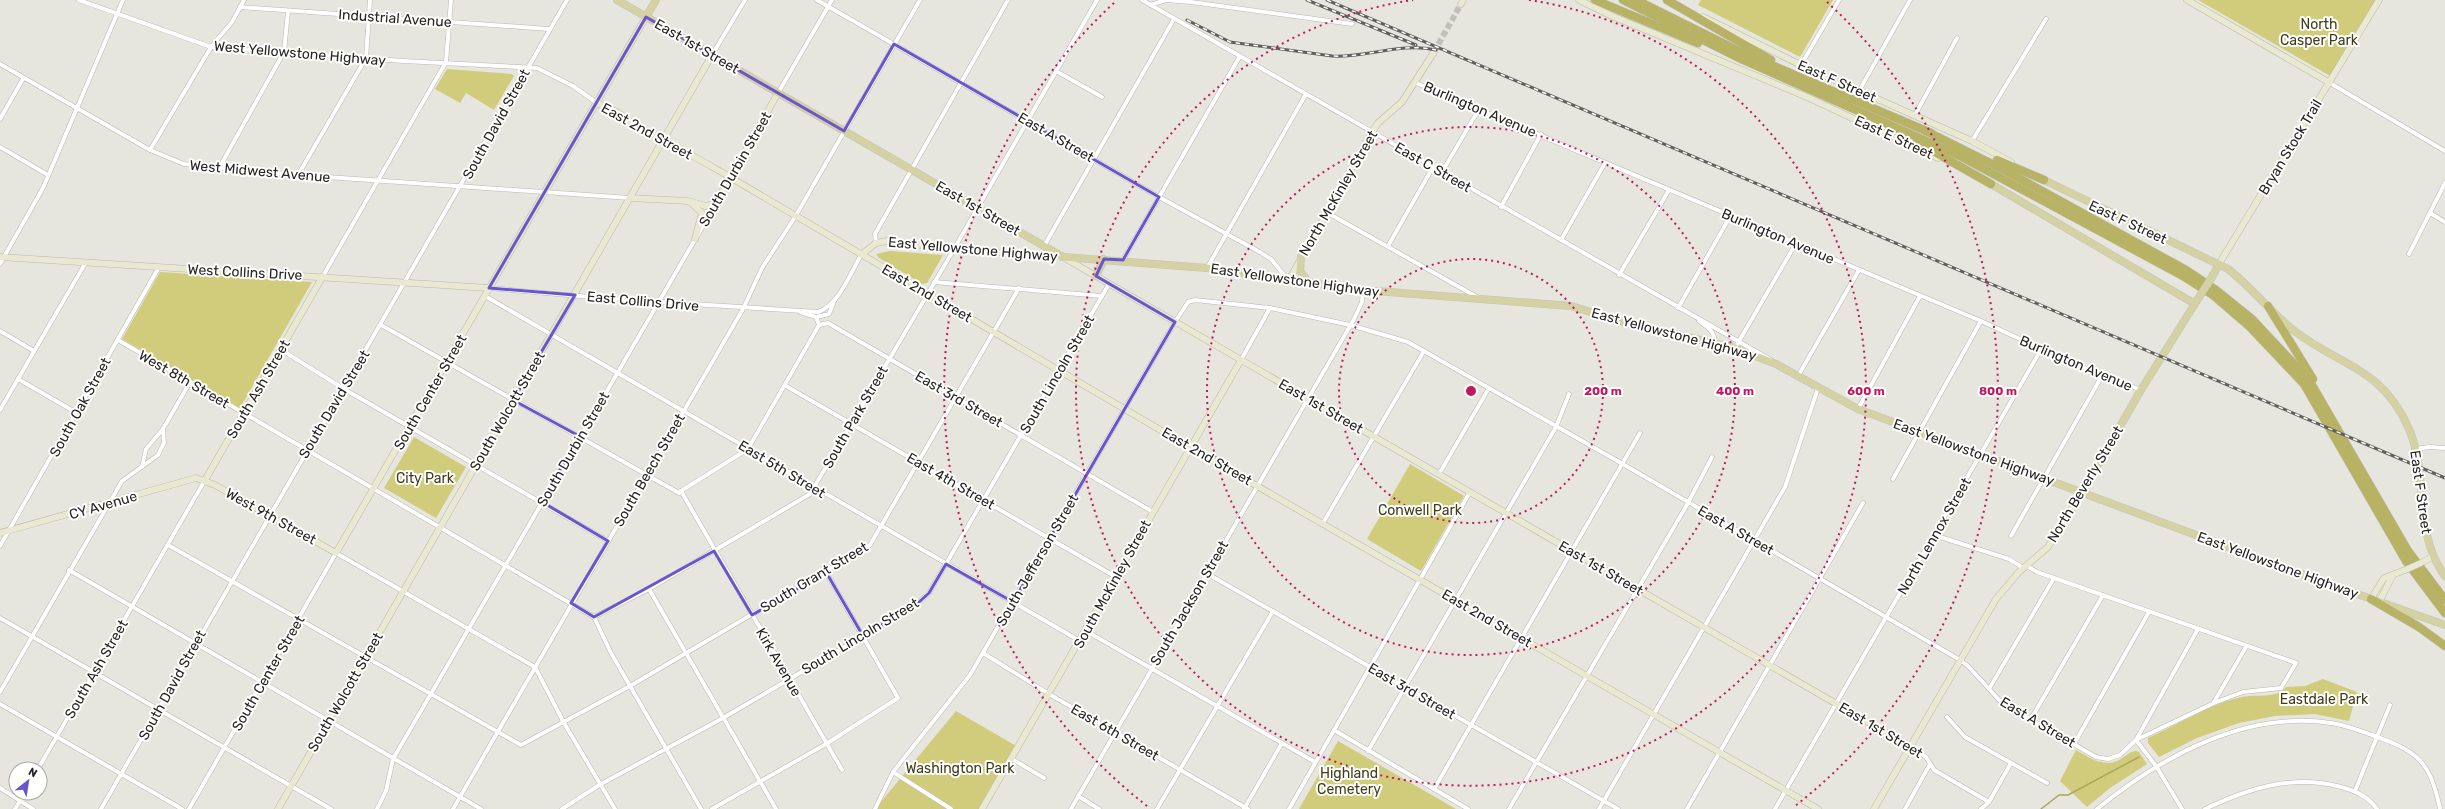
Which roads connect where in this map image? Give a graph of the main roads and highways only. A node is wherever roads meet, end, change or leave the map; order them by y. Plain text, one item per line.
1 (617, 0) edge
2 (656, 0) edge
3 (1579, 0) edge
4 (1595, 0) edge
5 (1623, 0) edge
6 (1636, 0) edge
7 (1668, 0) edge
8 (2187, 0) edge
9 (2379, 0) edge
10 (646, 17) junction
11 (1434, 52) tunnel mouth
12 (712, 55) junction
13 (1739, 58) junction
14 (1813, 83) junction
15 (2330, 83) junction
16 (778, 93) junction
17 (596, 103) junction
18 (1891, 125) junction
19 (1926, 131) junction
20 (664, 139) junction
21 (730, 178) junction
22 (2044, 180) junction
23 (1991, 184) junction
24 (630, 198) junction
25 (688, 201) junction
26 (695, 239) road end
27 (861, 255) junction
28 (2, 257) edge
29 (1063, 257) junction
30 (1301, 257) junction
31 (1104, 259) junction
32 (2219, 264) junction
33 (323, 276) junction
34 (1096, 276) junction
35 (1289, 280) junction
36 (1310, 284) junction
37 (489, 288) junction
38 (2201, 294) joint
39 (2195, 304) junction
40 (2268, 306) junction
41 (1241, 360) junction
42 (2336, 422) junction
43 (1191, 448) junction
44 (205, 480) junction
45 (2082, 492) junction
46 (0, 533) edge
47 (336, 553) joint
48 (2432, 557) junction
49 (2445, 576) edge
50 (2375, 600) junction
51 (2445, 600) edge
52 (2445, 613) edge
53 (2445, 625) edge
54 (2445, 646) edge
55 (1911, 747) junction
56 (278, 809) edge
57 (982, 809) edge
58 (1818, 809) edge
59 (1874, 809) edge

1 - 10 main road, East 1st Street
2 - 10 main road
3 - 23 main road, East E Street
4 - 13 highway
5 - 13 highway
6 - 14 highway
7 - 14 highway
7 - 22 main road, East F Street
8 - 15 main road
9 - 15 main road, Bryan Stock Trail
10 - 12 main road, East 1st Street
10 - 17 main road, South Center Street
11 - 30 main road, North McKinley Street
12 - 16 main road, East 1st Street
12 - 20 main road, South Wolcott Street
13 - 18 highway
14 - 19 highway
15 - 32 main road, Bryan Stock Trail
16 - 21 main road, South Durbin Street
16 - 29 main road, East 1st Street
17 - 20 main road, East 2nd Street
17 - 37 main road, South Center Street
18 - 23 highway
18 - 52 highway
19 - 22 highway
19 - 42 highway
20 - 21 main road, East 2nd Street
20 - 24 main road, South Wolcott Street
21 - 25 main road, South Durbin Street
21 - 27 main road, East 2nd Street
22 - 32 main road, East F Street
23 - 39 main road, East E Street
24 - 25 main road
24 - 56 main road, South Wolcott Street
25 - 26 main road
27 - 29 main road, East Yellowstone Highway
27 - 43 main road, East 2nd Street
28 - 33 main road, West Collins Drive
29 - 31 main road, East Yellowstone Highway
29 - 34 main road, East 1st Street
30 - 35 main road, North McKinley Street
30 - 36 main road
31 - 34 main road
31 - 35 main road, East Yellowstone Highway
32 - 38 main road, Bryan Stock Trail, bridge
32 - 40 main road, East F Street
33 - 37 main road, West Collins Drive
33 - 44 main road, South Ash Street
34 - 41 main road, East 1st Street
35 - 36 main road, East Yellowstone Highway
36 - 45 main road, East Yellowstone Highway
37 - 47 main road, South Center Street
38 - 39 main road, North Beverly Street
39 - 45 main road, North Beverly Street
40 - 42 highway
40 - 48 main road, East F Street
41 - 43 main road, South McKinley Street
41 - 55 main road, East 1st Street
42 - 51 highway
43 - 57 main road, South McKinley Street
43 - 58 main road, East 2nd Street
44 - 46 main road, CY Avenue
44 - 47 main road, West 9th Street
45 - 50 main road, East Yellowstone Highway
45 - 55 main road, North Beverly Street
48 - 49 main road, East F Street
48 - 50 main road, bridge
50 - 53 main road, East Yellowstone Highway
50 - 54 highway
55 - 59 main road, North Beverly Street

